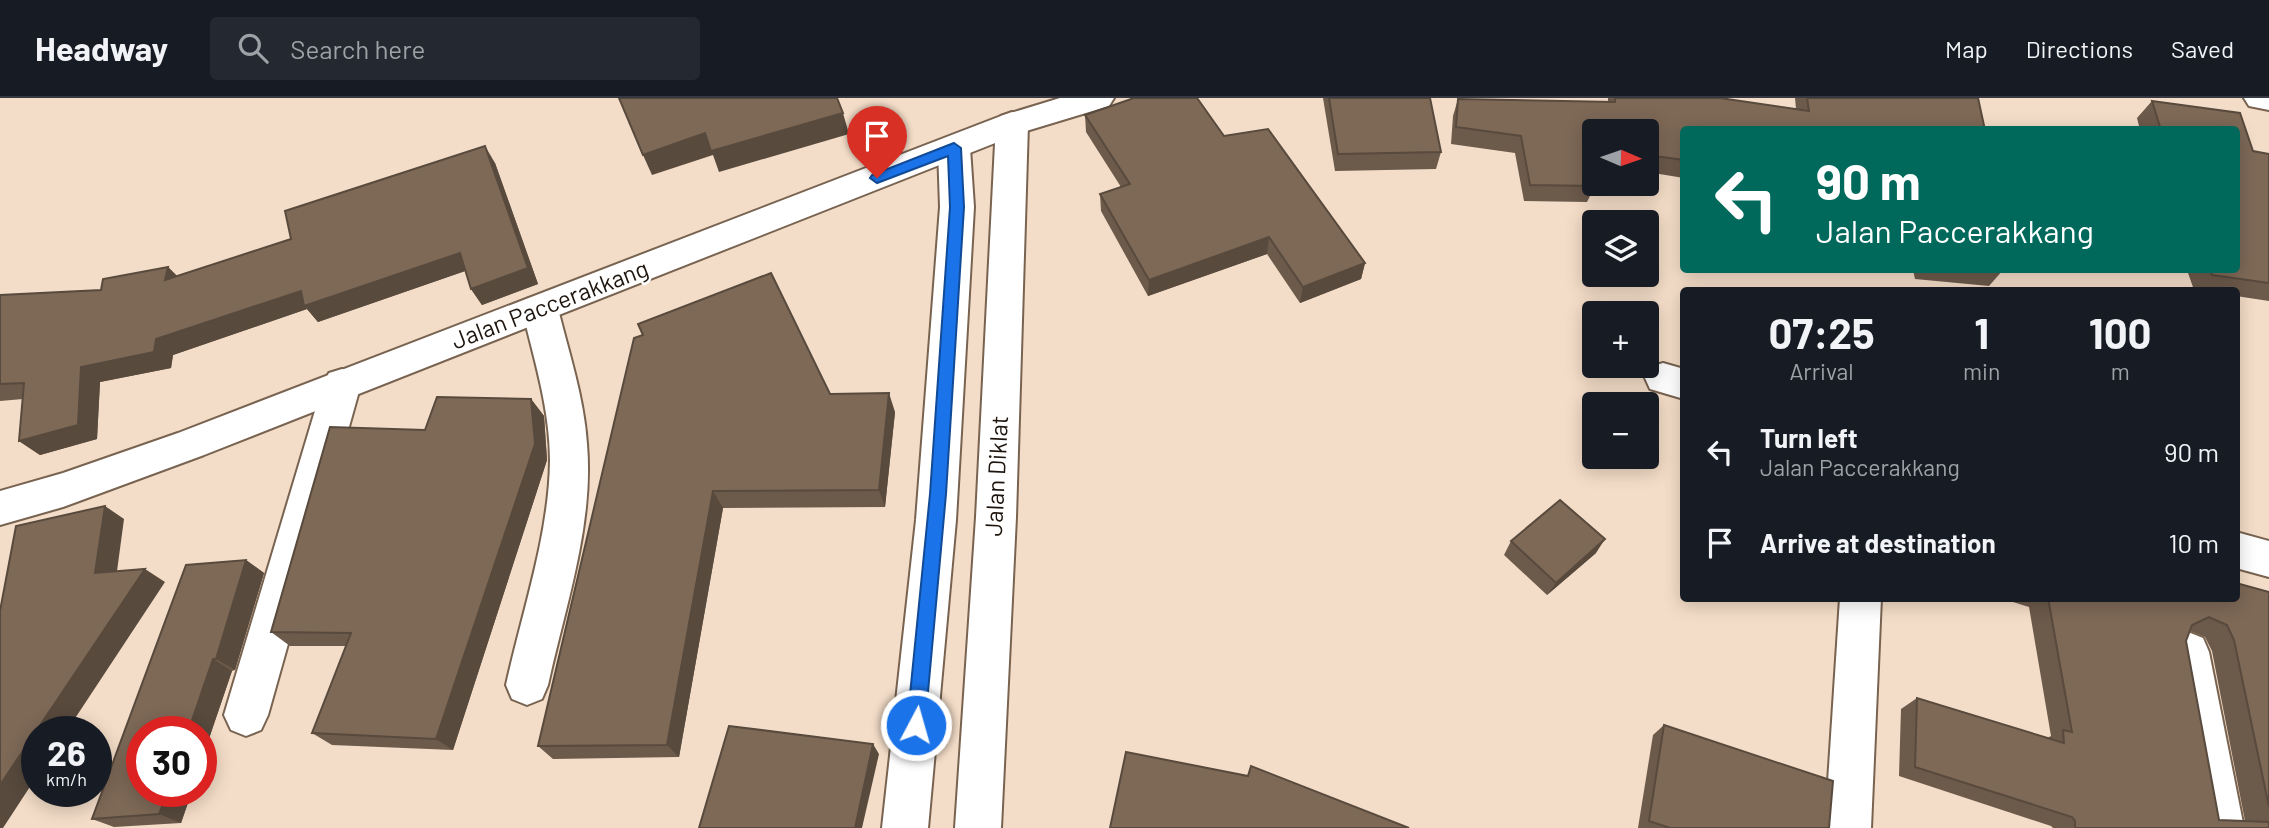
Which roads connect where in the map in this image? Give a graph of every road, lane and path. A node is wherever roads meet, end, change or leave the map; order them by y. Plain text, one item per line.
1 (1098, 98) edge
2 (2260, 98) edge
3 (2269, 99) edge
4 (1016, 114) edge
5 (954, 148) junction
6 (540, 309) junction
7 (342, 384) junction
8 (0, 508) edge
9 (996, 517) junction
10 (936, 520) junction
11 (2240, 551) edge
12 (2269, 559) edge
13 (1861, 602) edge
14 (2188, 652) edge
15 (527, 685) dead end
16 (246, 715) dead end
17 (905, 828) edge
18 (978, 828) edge
19 (1848, 828) edge
20 (2221, 828) edge

1 - 4 street, Jalan Paccerakkang
2 - 3 street
4 - 5 street, Jalan Paccerakkang
4 - 9 street, Jalan Diklat
5 - 6 street, Jalan Paccerakkang
5 - 10 street
6 - 7 street, Jalan Paccerakkang
6 - 15 street
7 - 8 street, Jalan Paccerakkang
7 - 16 street
9 - 10 street
9 - 18 street, Jalan Diklat
10 - 17 street
11 - 12 street
13 - 19 street
14 - 20 street

